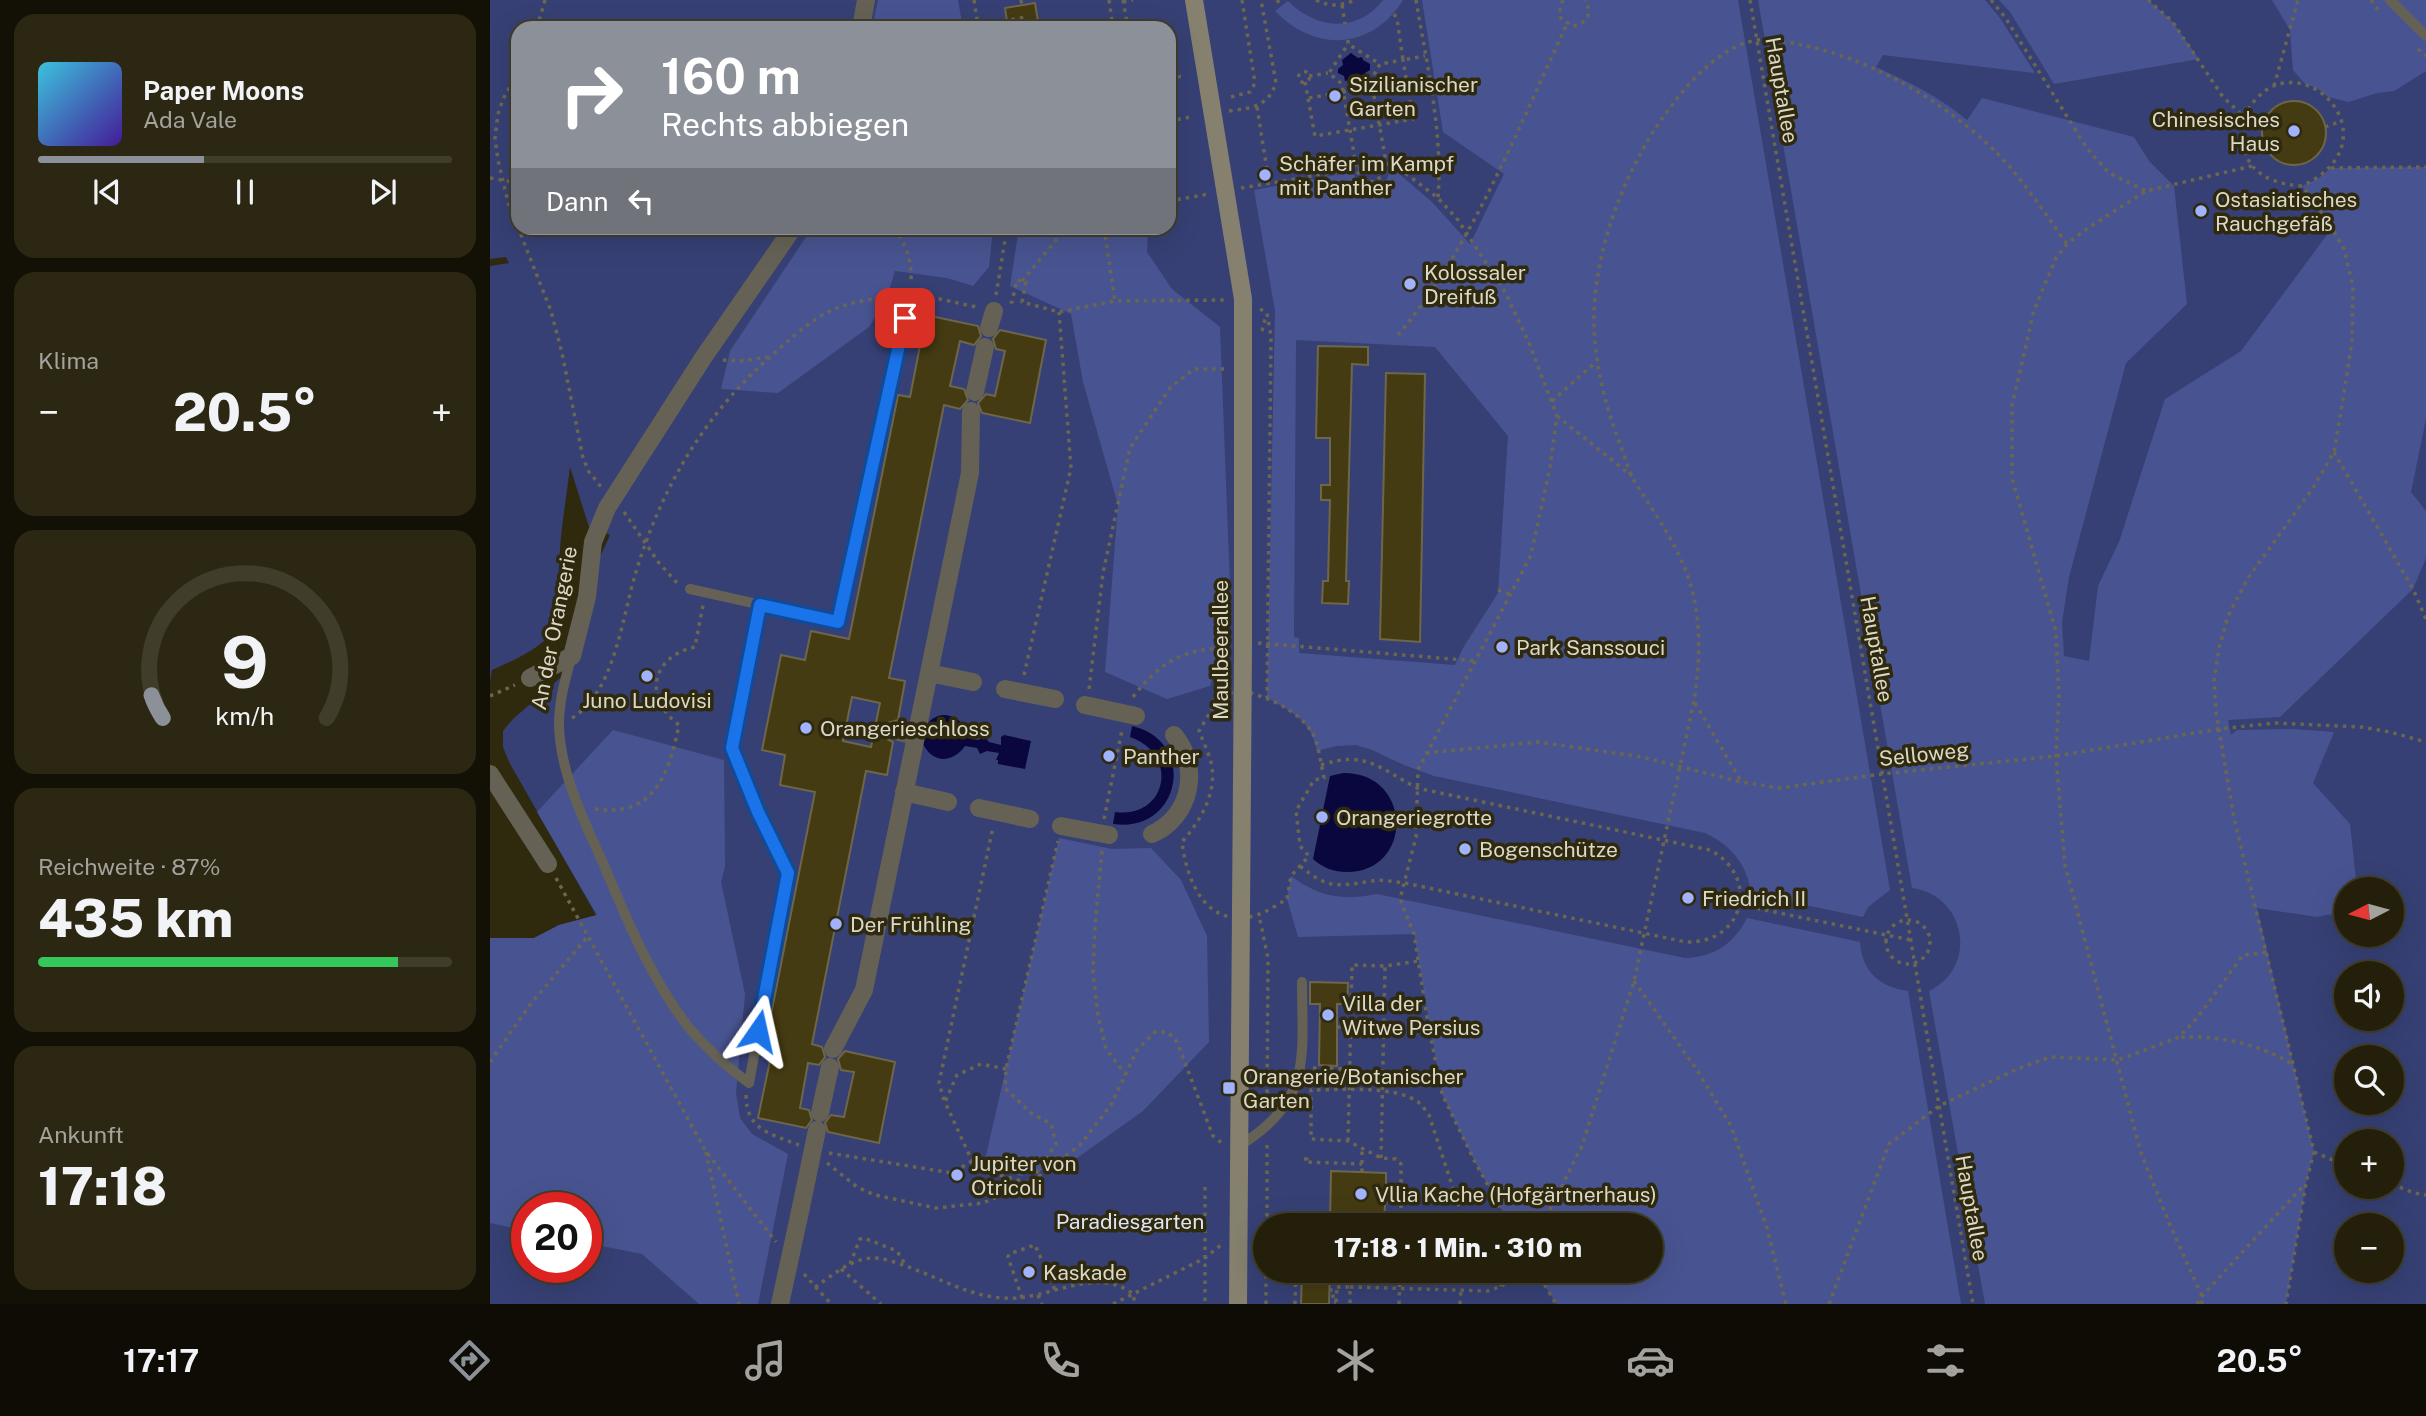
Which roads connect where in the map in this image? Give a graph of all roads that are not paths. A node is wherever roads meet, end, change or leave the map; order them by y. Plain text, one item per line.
1 (866, 0) edge
2 (1194, 0) edge
3 (2390, 0) edge
4 (862, 21) edge
5 (2426, 36) edge
6 (788, 235) edge
7 (911, 293) road end
8 (985, 347) dead end
9 (975, 392) dead end
10 (971, 411) dead end
11 (690, 590) road end
12 (760, 605) junction
13 (572, 656) junction
14 (929, 673) junction
15 (530, 678) road end
16 (973, 682) dead end
17 (1012, 690) road end
18 (1055, 699) dead end
19 (1085, 705) road end
20 (1131, 715) road end
21 (895, 731) dead end
22 (916, 736) junction
23 (1186, 736) dead end
24 (490, 774) edge
25 (904, 792) junction
26 (948, 802) dead end
27 (987, 810) road end
28 (1030, 819) dead end
29 (1061, 826) road end
30 (1162, 833) dead end
31 (1105, 835) road end
32 (548, 864) road end
33 (1303, 982) dead end
34 (833, 1049) dead end
35 (830, 1067) dead end
36 (1239, 1146) junction
37 (780, 1304) edge
38 (1238, 1304) edge

1 - 4 street
2 - 36 street, Maulbeerallee
3 - 5 lane
6 - 13 street, An der Orangerie
7 - 12 lane
8 - 9 street
10 - 14 street
11 - 12 lane
12 - 13 lane, An der Orangerie
13 - 15 street
14 - 16 street
14 - 22 street
17 - 18 street
19 - 20 street
21 - 22 street
22 - 25 street
23 - 30 street
24 - 32 street
25 - 26 street
25 - 34 street
27 - 28 street
29 - 31 street
33 - 36 lane
35 - 37 street, bridge
36 - 38 street, Maulbeerallee

